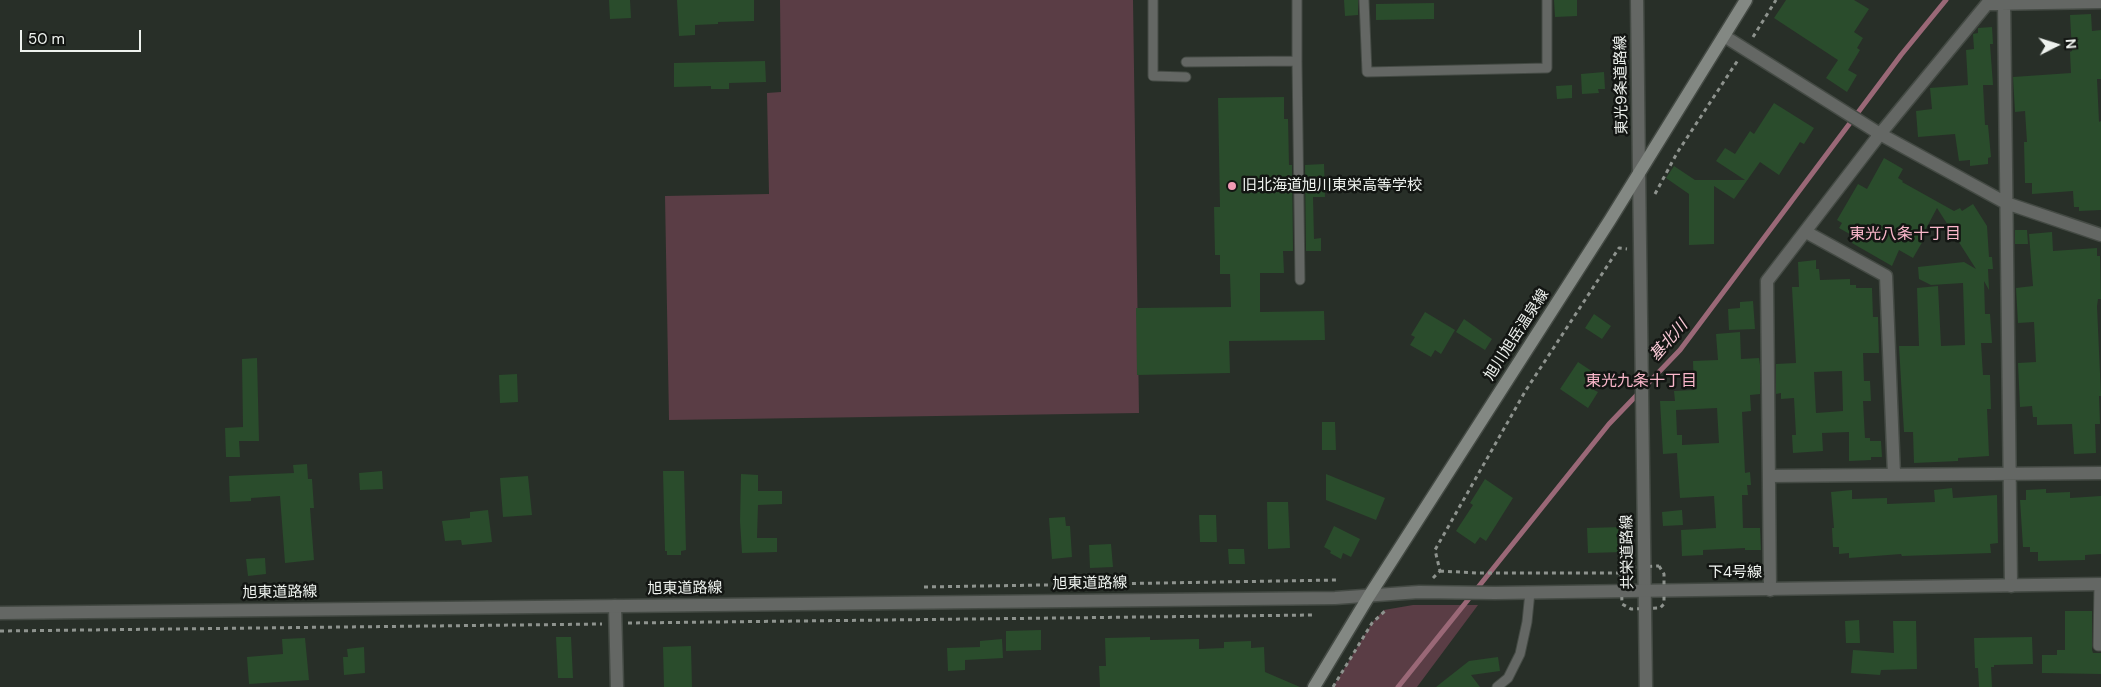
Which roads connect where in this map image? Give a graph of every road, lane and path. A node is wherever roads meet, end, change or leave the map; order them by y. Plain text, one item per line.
1 (1153, 0) edge
2 (1296, 0) edge
3 (1364, 0) edge
4 (1547, 0) edge
5 (1637, 0) edge
6 (1746, 0) edge
7 (1776, 0) edge
8 (2004, 2) junction
9 (2101, 2) edge
10 (1724, 36) junction
11 (1745, 50) junction
12 (1297, 61) junction
13 (1186, 62) dead end
14 (1186, 76) dead end
15 (1880, 134) junction
16 (1639, 170) junction
17 (1655, 200) dead end
18 (2006, 204) junction
19 (1806, 232) junction
20 (1641, 233) junction
21 (2101, 235) edge
22 (1300, 280) dead end
23 (2010, 474) junction
24 (2101, 474) edge
25 (1894, 475) junction
26 (1770, 476) junction
27 (1440, 571) junction
28 (1621, 573) dead end
29 (2100, 584) edge
30 (2011, 586) junction
31 (1645, 590) junction
32 (1770, 590) junction
33 (1420, 592) junction
34 (1530, 592) junction
35 (1369, 596) junction
36 (615, 606) junction
37 (1390, 608) dead end
38 (0, 613) edge
39 (1313, 614) dead end
40 (616, 623) junction
41 (0, 631) edge
42 (2101, 646) edge
43 (616, 687) edge
44 (1314, 687) edge
45 (1333, 687) edge
46 (1497, 687) edge
47 (1646, 687) edge

1 - 14 lane
2 - 12 lane
3 - 4 lane
5 - 16 street, 東光9条道路線
6 - 10 main road, 旭川旭岳温泉線
7 - 11 path
8 - 9 street
8 - 15 street
8 - 18 street
10 - 11 street
10 - 16 main road, 旭川旭岳温泉線
11 - 15 street
11 - 17 path
12 - 13 lane
12 - 22 lane
15 - 18 street
15 - 19 street
16 - 20 street
16 - 35 main road, 旭川旭岳温泉線
18 - 21 street
18 - 23 street
19 - 25 street
19 - 26 street
20 - 27 path
20 - 31 street, 共栄道路線
23 - 24 street
23 - 25 street
23 - 30 street
25 - 26 street
26 - 32 street
27 - 28 path
27 - 33 path
29 - 30 street, 下4号線
29 - 42 lane
30 - 32 street, 下4号線
31 - 32 street, 下4号線
31 - 34 street, 下4号線
31 - 47 street, 共栄道路線
33 - 34 street, 下4号線
33 - 35 street, 下4号線
34 - 46 lane
35 - 36 street, 旭東道路線
35 - 44 main road, 旭川旭岳温泉線
36 - 38 street, 旭東道路線
36 - 40 street
37 - 45 path
39 - 40 path
40 - 41 path
40 - 43 street

